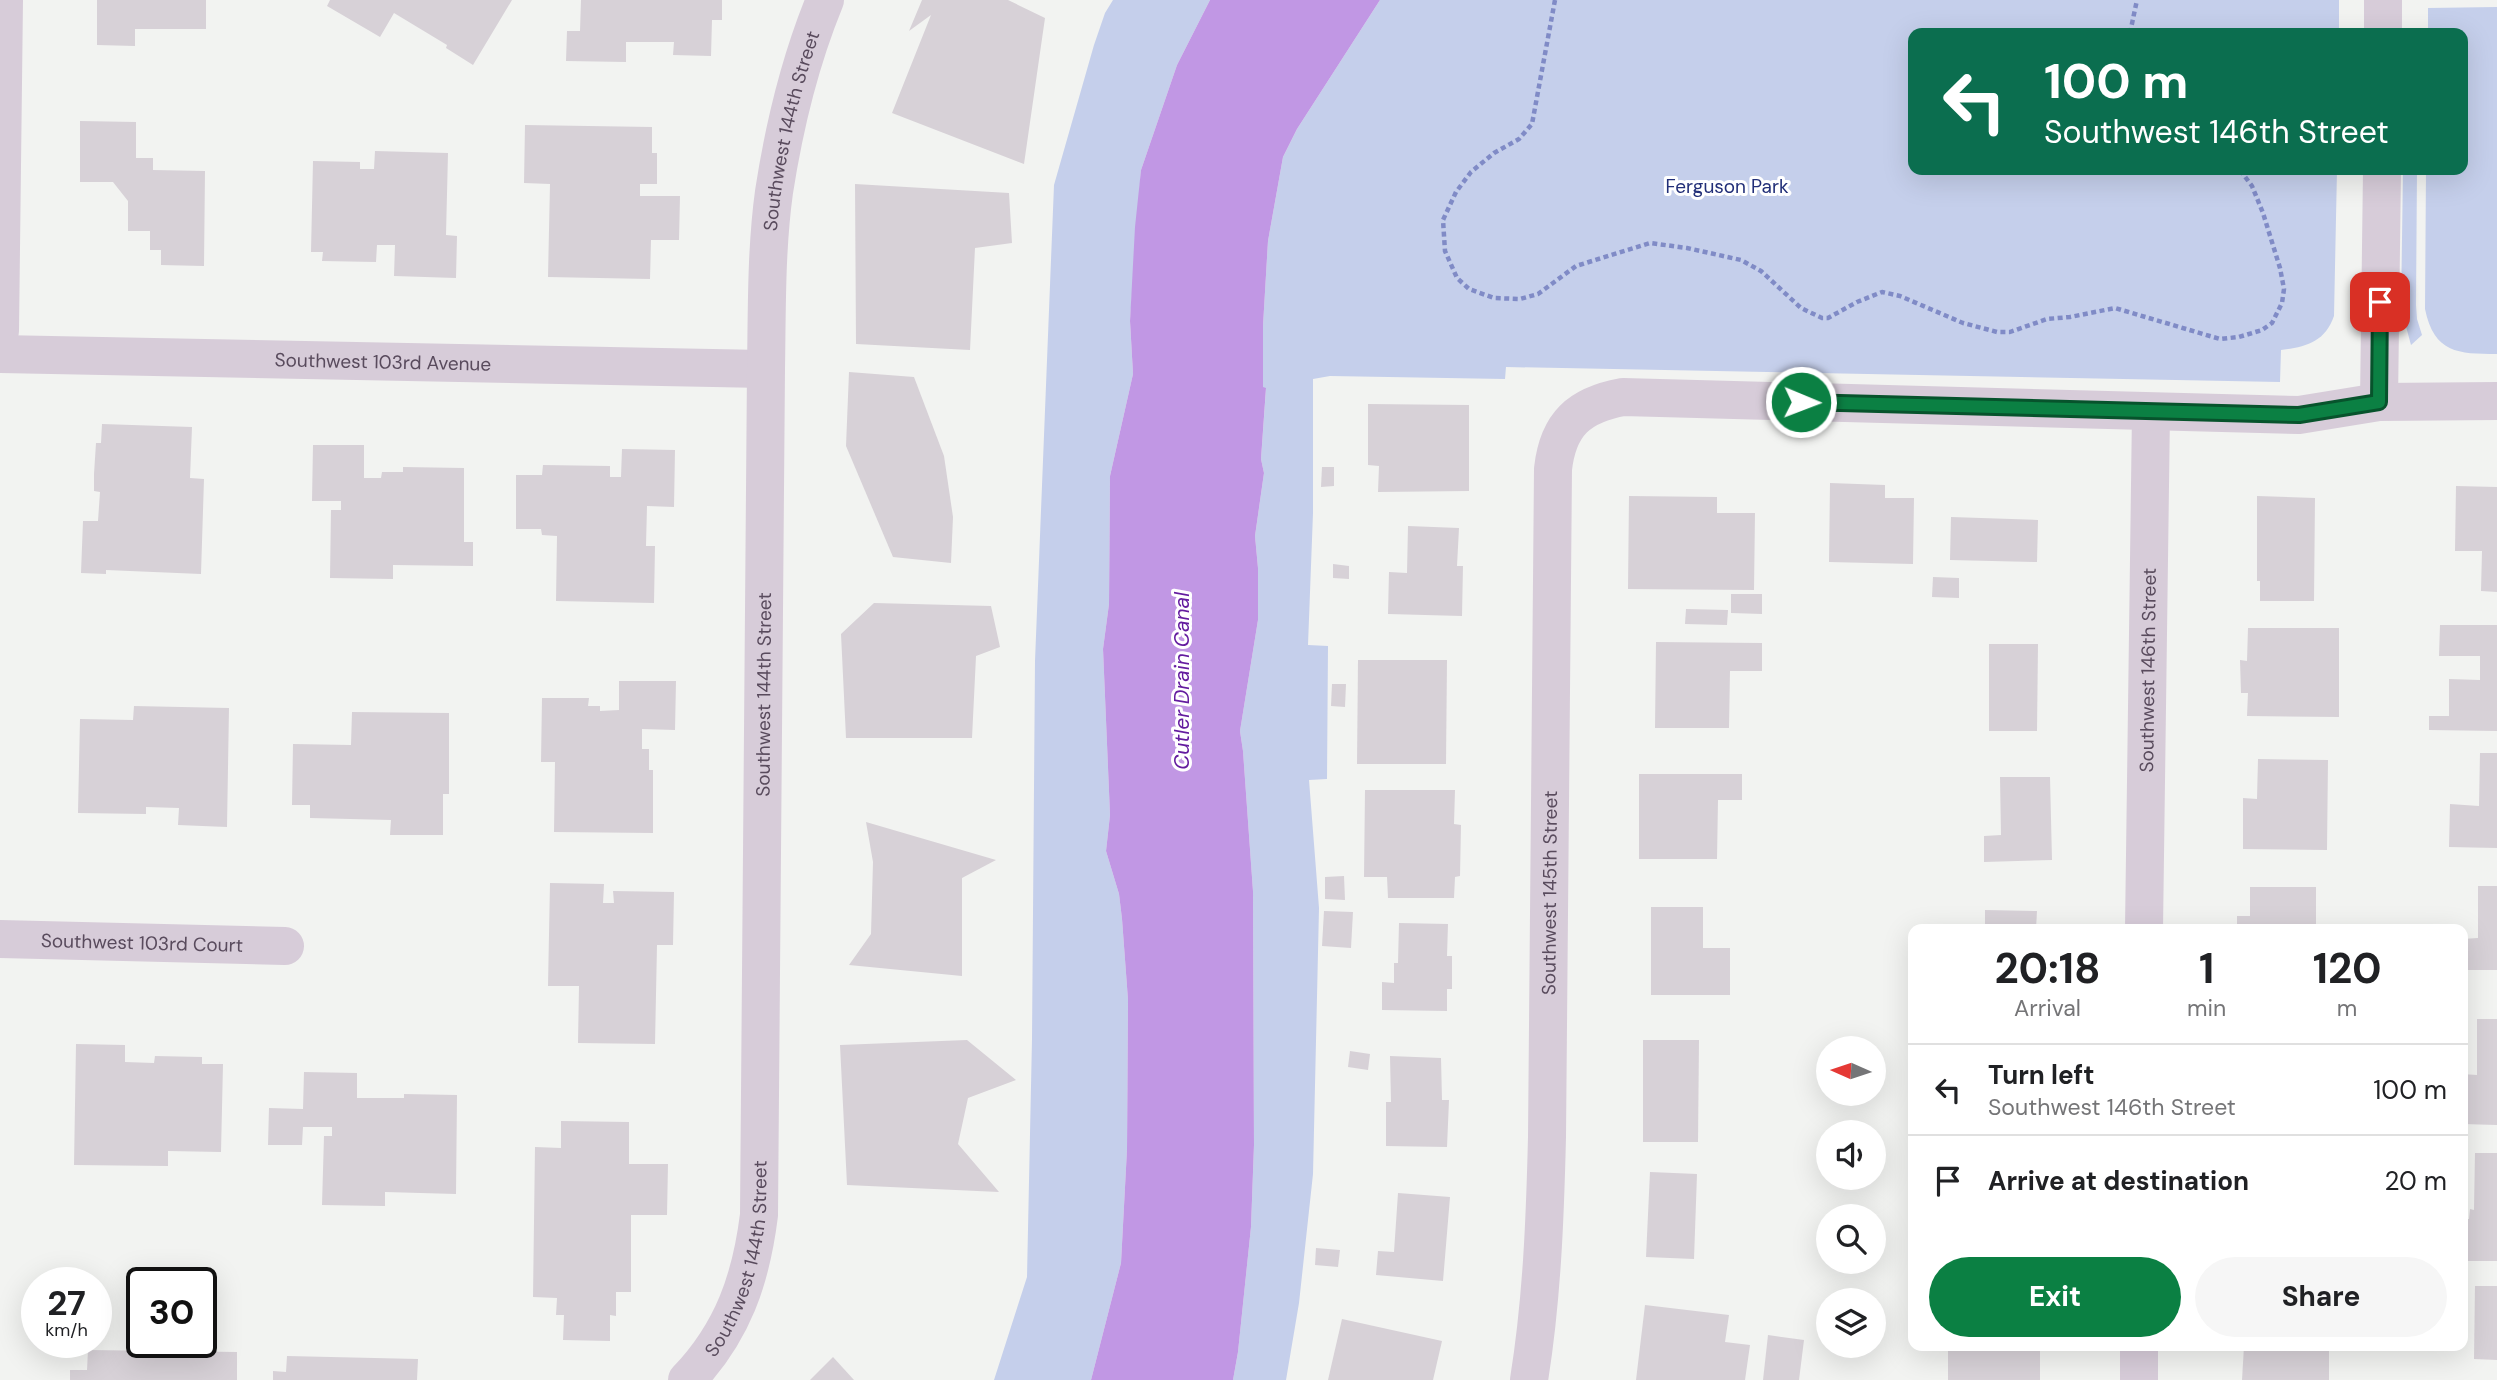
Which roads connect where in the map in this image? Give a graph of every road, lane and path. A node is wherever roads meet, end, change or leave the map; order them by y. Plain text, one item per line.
1 (4, 0) edge
2 (825, 0) edge
3 (1555, 0) edge
4 (2137, 0) edge
5 (2383, 0) edge
6 (2131, 28) edge
7 (2383, 28) edge
8 (2244, 175) edge
9 (2382, 175) edge
10 (0, 331) edge
11 (0, 354) edge
12 (765, 369) junction
13 (2497, 401) edge
14 (2379, 402) junction
15 (2151, 412) junction
16 (2144, 924) edge
17 (0, 940) edge
18 (285, 946) dead end
19 (2139, 1351) edge
20 (687, 1380) edge
21 (1529, 1380) edge
22 (2139, 1380) edge

1 - 10 street
2 - 12 street, Southwest 144th Street
3 - 8 path
4 - 6 path
5 - 7 street
9 - 14 street
11 - 12 street, Southwest 103rd Avenue
12 - 20 street, Southwest 144th Street
13 - 14 street
14 - 15 street
15 - 16 street, Southwest 146th Street
15 - 21 street, Southwest 145th Street
17 - 18 street, Southwest 103rd Court
19 - 22 street

